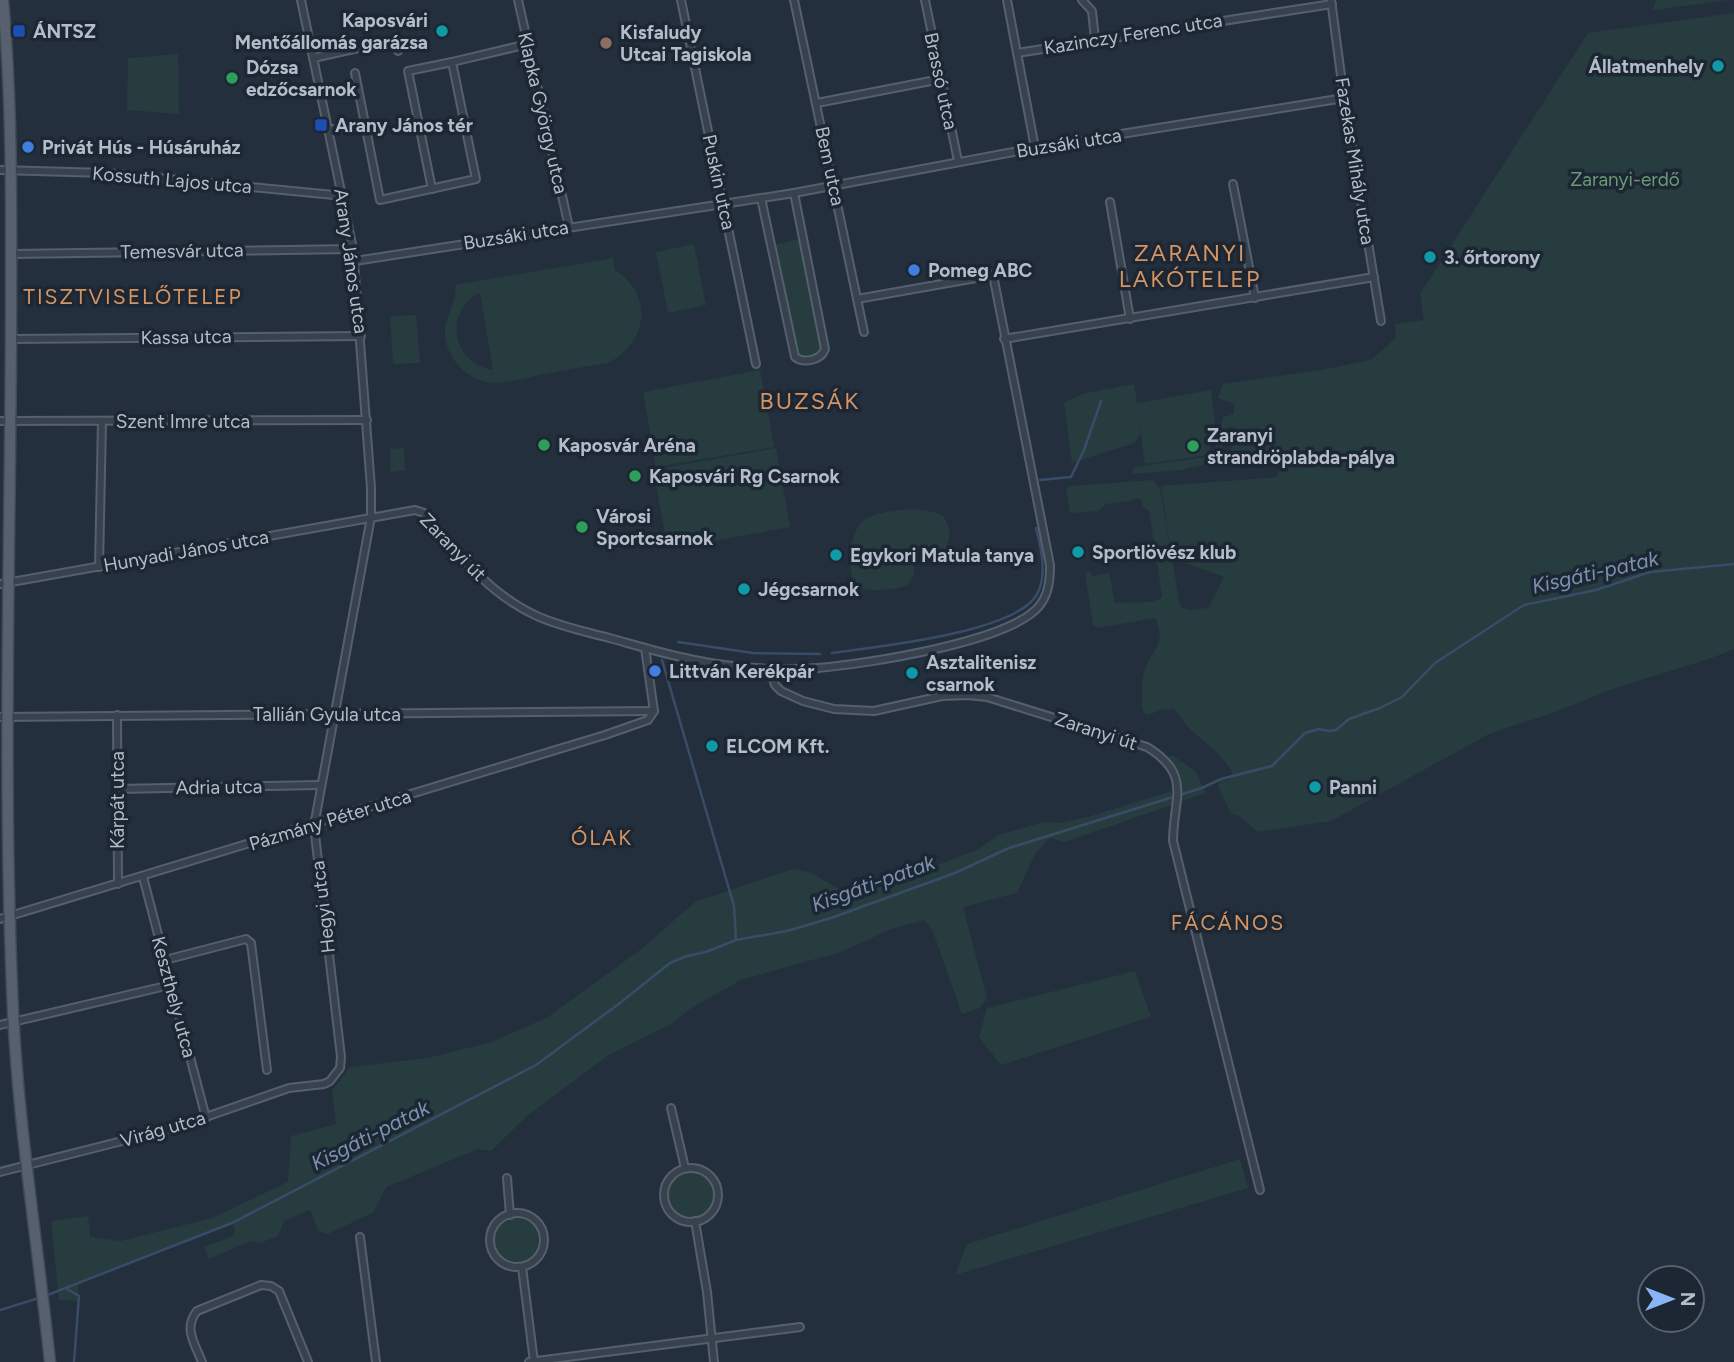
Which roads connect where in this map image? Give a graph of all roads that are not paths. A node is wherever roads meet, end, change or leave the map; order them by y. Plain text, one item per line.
1 (3, 0) edge
2 (300, 0) edge
3 (518, 0) edge
4 (681, 0) edge
5 (794, 0) edge
6 (925, 0) edge
7 (1007, 0) edge
8 (1082, 0) edge
9 (1332, 2) edge
10 (1096, 39) junction
11 (528, 44) junction
12 (398, 51) dead end
13 (1017, 53) junction
14 (313, 58) junction
15 (452, 62) junction
16 (355, 73) dead end
17 (941, 79) junction
18 (1344, 98) junction
19 (817, 103) junction
20 (364, 124) junction
21 (329, 131) junction
22 (1035, 148) junction
23 (958, 162) junction
24 (5, 170) edge
25 (1233, 184) dead end
26 (834, 186) junction
27 (432, 189) junction
28 (794, 193) junction
29 (344, 196) junction
30 (761, 198) junction
31 (723, 202) junction
32 (1110, 202) dead end
33 (569, 227) junction
34 (353, 249) junction
35 (11, 254) junction
36 (355, 261) junction
37 (1374, 277) junction
38 (1255, 298) junction
39 (857, 299) junction
40 (1130, 319) junction
41 (1381, 321) dead end
42 (864, 332) dead end
43 (361, 336) junction
44 (10, 339) junction
45 (1004, 339) junction
46 (756, 364) dead end
47 (367, 420) junction
48 (5, 421) edge
49 (102, 422) junction
50 (371, 517) junction
51 (99, 567) junction
52 (5, 583) edge
53 (645, 648) junction
54 (771, 668) junction
55 (654, 711) junction
56 (333, 713) junction
57 (117, 715) junction
58 (4, 717) edge
59 (321, 785) junction
60 (117, 789) junction
61 (314, 825) junction
62 (143, 877) junction
63 (118, 884) junction
64 (5, 918) edge
65 (165, 960) junction
66 (170, 985) junction
67 (13, 1021) junction
68 (0, 1025) edge
69 (267, 1070) dead end
70 (324, 1084) joint
71 (671, 1108) dead end
72 (206, 1118) junction
73 (28, 1166) junction
74 (685, 1168) junction
75 (0, 1172) edge
76 (507, 1178) dead end
77 (1260, 1190) dead end
78 (510, 1214) junction
79 (695, 1221) junction
80 (360, 1237) dead end
81 (522, 1267) junction
82 (800, 1326) dead end
83 (711, 1339) junction
84 (50, 1362) edge
85 (202, 1362) edge
86 (309, 1362) edge
87 (376, 1362) edge
88 (532, 1362) edge
89 (714, 1362) edge

1 - 24 main road
2 - 14 street, Arany János utca
3 - 11 street, Klapka György utca
4 - 31 street, Puskin utca
5 - 19 street, Bem utca
6 - 17 street, Brassó utca
7 - 13 street
8 - 10 street
9 - 10 street, Kazinczy Ferenc utca
9 - 18 street, Fazekas Mihály utca
10 - 13 street, Kazinczy Ferenc utca
11 - 15 street
11 - 33 street, Klapka György utca
12 - 14 street
13 - 22 street
14 - 21 street, Arany János utca
15 - 27 street
15 - 27 street
16 - 20 street
17 - 19 street
17 - 23 street, Brassó utca
18 - 22 street, Buzsáki utca
18 - 37 street, Fazekas Mihály utca
19 - 26 street, Bem utca
20 - 21 street
20 - 27 street
21 - 29 street, Arany János utca
22 - 23 street, Buzsáki utca
23 - 26 street, Buzsáki utca
24 - 29 street, Kossuth Lajos utca
24 - 35 main road
25 - 38 street
26 - 28 street, Buzsáki utca
26 - 39 street, Bem utca
28 - 30 street, Buzsáki utca
28 - 30 street
29 - 34 street, Arany János utca
30 - 31 street, Buzsáki utca
31 - 33 street, Buzsáki utca
31 - 46 street, Puskin utca
32 - 40 street
33 - 36 street, Buzsáki utca
34 - 35 street, Temesvár utca
34 - 36 street, Arany János utca
35 - 44 main road
36 - 43 street, Arany János utca
37 - 38 street
37 - 41 street, Fazekas Mihály utca
38 - 40 street
39 - 42 street, Bem utca
39 - 45 street, Zaranyi út
40 - 45 street
43 - 44 street, Kassa utca
43 - 47 street, Arany János utca
44 - 48 main road
45 - 54 street, Zaranyi út
47 - 49 street, Szent Imre utca
47 - 50 street, Arany János utca
48 - 49 street, Szent Imre utca
48 - 52 main road
49 - 51 street
50 - 51 street, Hunyadi János utca
50 - 53 street, Zaranyi út
50 - 56 street, Hegyi utca
51 - 52 street, Hunyadi János utca
52 - 58 main road
53 - 54 street, Zaranyi út
53 - 55 street
54 - 77 street, Zaranyi út
55 - 56 street, Tallián Gyula utca
55 - 61 street, Pázmány Péter utca
56 - 57 street, Tallián Gyula utca
56 - 59 street, Hegyi utca
57 - 58 street, Tallián Gyula utca
57 - 60 street, Kárpát utca
58 - 64 main road
59 - 60 street, Adria utca
59 - 61 street, Hegyi utca
60 - 63 street, Kárpát utca
61 - 62 street, Pázmány Péter utca
61 - 70 street, Hegyi utca
62 - 63 street, Pázmány Péter utca
62 - 65 street, Keszthely utca
63 - 64 street, Pázmány Péter utca
64 - 67 main road
65 - 66 street, Keszthely utca
65 - 69 street
66 - 67 street
66 - 72 street, Keszthely utca
67 - 68 street
67 - 73 main road
70 - 72 street, Virág utca
71 - 74 street
72 - 73 street, Virág utca
73 - 75 street, Virág utca
73 - 84 main road
74 - 79 street
74 - 79 street
76 - 78 street
78 - 81 street
78 - 81 street
79 - 83 street
80 - 87 street
81 - 88 street
82 - 83 street
83 - 88 street
83 - 89 street
85 - 86 street

